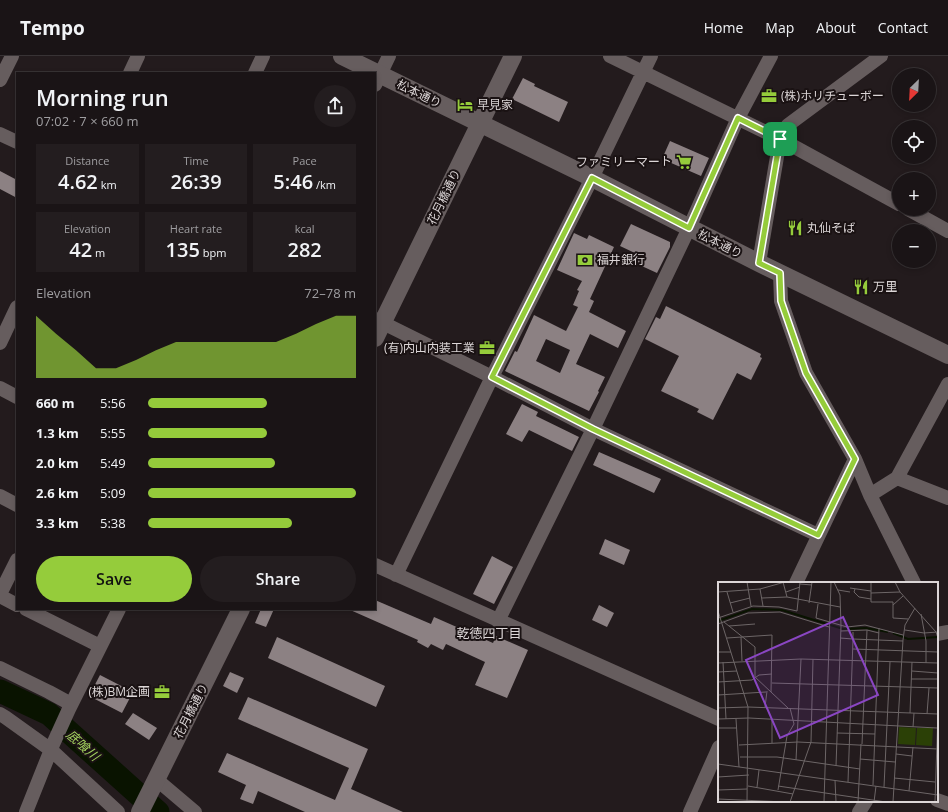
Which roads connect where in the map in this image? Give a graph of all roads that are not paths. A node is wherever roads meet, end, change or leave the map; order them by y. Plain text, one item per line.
1 (12, 56) edge
2 (138, 56) edge
3 (263, 56) edge
4 (342, 56) edge
5 (389, 56) edge
6 (513, 56) edge
7 (610, 56) edge
8 (651, 56) edge
9 (771, 56) edge
10 (881, 56) edge
11 (130, 72) edge
12 (255, 72) edge
13 (366, 72) edge
14 (644, 72) junction
15 (0, 80) edge
16 (378, 80) edge
17 (738, 118) junction
18 (479, 124) junction
19 (0, 134) edge
20 (780, 139) junction
21 (16, 142) edge
22 (592, 178) junction
23 (892, 200) edge
24 (921, 216) edge
25 (689, 228) junction
26 (948, 230) edge
27 (759, 263) junction
28 (780, 273) junction
29 (16, 310) edge
30 (378, 327) edge
31 (0, 343) edge
32 (948, 355) edge
33 (492, 377) junction
34 (948, 384) edge
35 (0, 388) edge
36 (16, 396) edge
37 (593, 429) junction
38 (855, 459) junction
39 (898, 478) junction
40 (870, 495) junction
41 (0, 496) edge
42 (948, 498) edge
43 (16, 504) edge
44 (818, 535) junction
45 (16, 562) edge
46 (376, 565) edge
47 (396, 575) junction
48 (796, 582) edge
49 (914, 582) edge
50 (0, 595) edge
51 (16, 604) edge
52 (28, 610) edge
53 (118, 610) edge
54 (241, 610) edge
55 (498, 621) junction
56 (948, 632) edge
57 (938, 634) edge
58 (100, 646) junction
59 (0, 668) edge
60 (70, 706) junction
61 (0, 714) edge
62 (718, 720) edge
63 (53, 746) junction
64 (718, 749) edge
65 (154, 784) junction
66 (938, 800) edge
67 (865, 802) edge
68 (948, 804) edge
69 (26, 812) edge
70 (118, 812) edge
71 (140, 812) edge
72 (195, 812) edge
73 (690, 812) edge
74 (859, 812) edge

1 - 15 street
2 - 11 street
3 - 12 street
4 - 13 street, 松本通り
5 - 16 street
6 - 18 street, 花月橋通り
7 - 14 street
8 - 14 street
9 - 17 street
10 - 20 street
14 - 17 street
14 - 22 street
16 - 18 street, 松本通り
17 - 20 street
17 - 25 street
18 - 22 street, 松本通り
18 - 30 street, 花月橋通り
19 - 21 street
20 - 23 street
20 - 27 street
22 - 25 street, 松本通り
22 - 33 street
24 - 26 street
25 - 27 street, 松本通り
25 - 37 street
27 - 28 street, 松本通り
28 - 32 street, 松本通り
28 - 38 street
29 - 31 street
30 - 33 street
33 - 37 street
33 - 47 street
34 - 39 street
35 - 36 street
37 - 44 street
37 - 55 street
38 - 40 street
38 - 44 street
39 - 40 street
39 - 42 street
40 - 49 street
41 - 43 street
44 - 48 street
45 - 50 street
46 - 47 street
47 - 55 street
50 - 51 street
52 - 58 street
53 - 58 street
54 - 65 street, 花月橋通り
55 - 62 street
56 - 57 street
58 - 60 street
59 - 60 street
60 - 63 street
61 - 63 street
63 - 69 street
63 - 70 street
64 - 73 street
65 - 71 street, 花月橋通り
65 - 72 street
66 - 68 street
67 - 74 street

